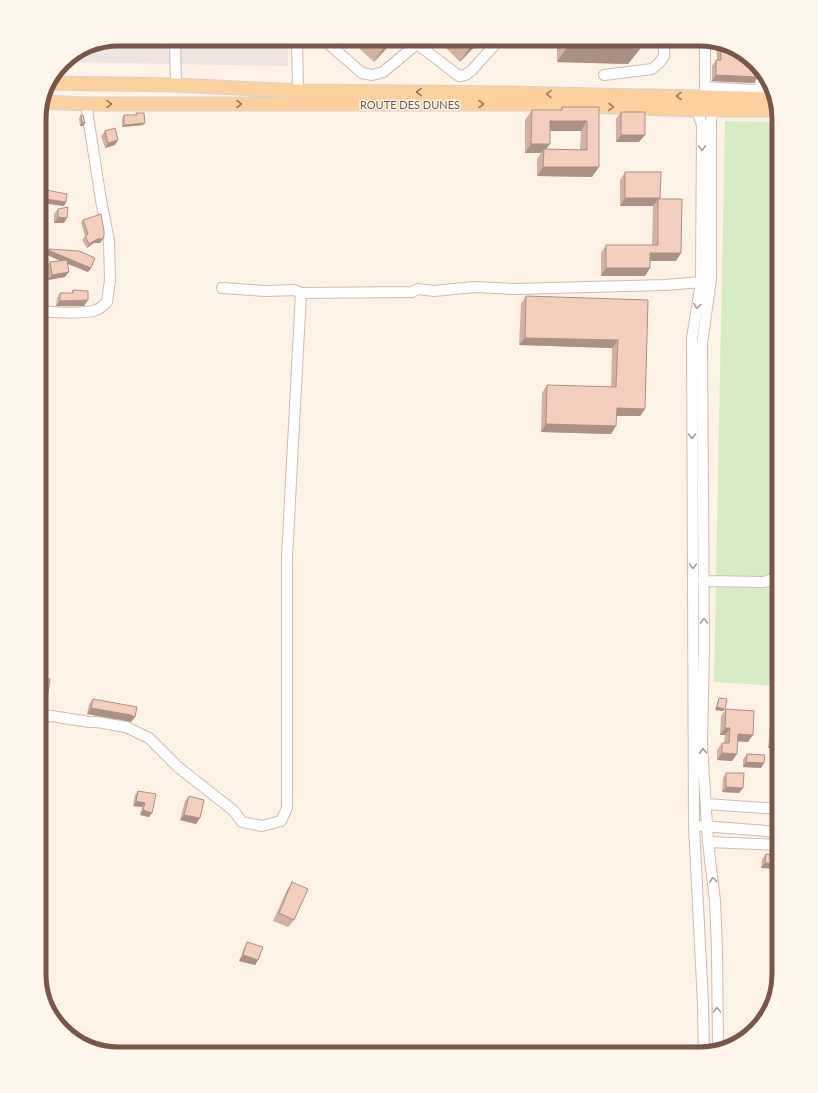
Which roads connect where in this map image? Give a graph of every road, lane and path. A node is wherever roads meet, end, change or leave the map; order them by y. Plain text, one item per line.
1 (175, 46) edge
2 (297, 46) edge
3 (331, 46) edge
4 (412, 46) edge
5 (423, 46) edge
6 (494, 46) edge
7 (664, 46) edge
8 (705, 46) edge
9 (604, 75) dead end
10 (761, 79) edge
11 (55, 83) edge
12 (176, 85) junction
13 (760, 90) junction
14 (766, 90) edge
15 (298, 91) junction
16 (705, 92) junction
17 (769, 99) edge
18 (47, 102) edge
19 (86, 104) junction
20 (697, 110) junction
21 (712, 110) junction
22 (771, 110) edge
23 (701, 282) junction
24 (222, 288) dead end
25 (301, 293) junction
26 (46, 312) edge
27 (772, 579) edge
28 (703, 581) junction
29 (46, 715) edge
30 (706, 804) junction
31 (772, 809) edge
32 (694, 826) junction
33 (708, 826) junction
34 (772, 831) edge
35 (708, 842) junction
36 (772, 846) edge
37 (718, 1045) edge
38 (704, 1047) edge

1 - 12 street
2 - 15 street
3 - 4 street
5 - 6 street
7 - 9 street
8 - 16 street
10 - 13 street
11 - 12 main road, ROUTE DES DUNES
12 - 15 main road, ROUTE DES DUNES
13 - 14 street
13 - 16 street
16 -> 15 main road, ROUTE DES DUNES
16 - 17 main road, ROUTE DES DUNES
18 - 19 main road, ROUTE DES DUNES
19 -> 20 main road, ROUTE DES DUNES
19 - 26 street
20 - 21 main road, ROUTE DES DUNES
20 -> 23 street
21 - 22 main road, ROUTE DES DUNES
21 - 28 street
23 - 25 street
23 -> 32 street
24 - 25 street
25 - 29 street
27 - 28 street
30 -> 28 street
30 - 31 street
30 - 33 street
32 - 33 street
32 - 38 street
33 - 34 street
33 - 35 street
35 - 36 street
37 -> 35 street

